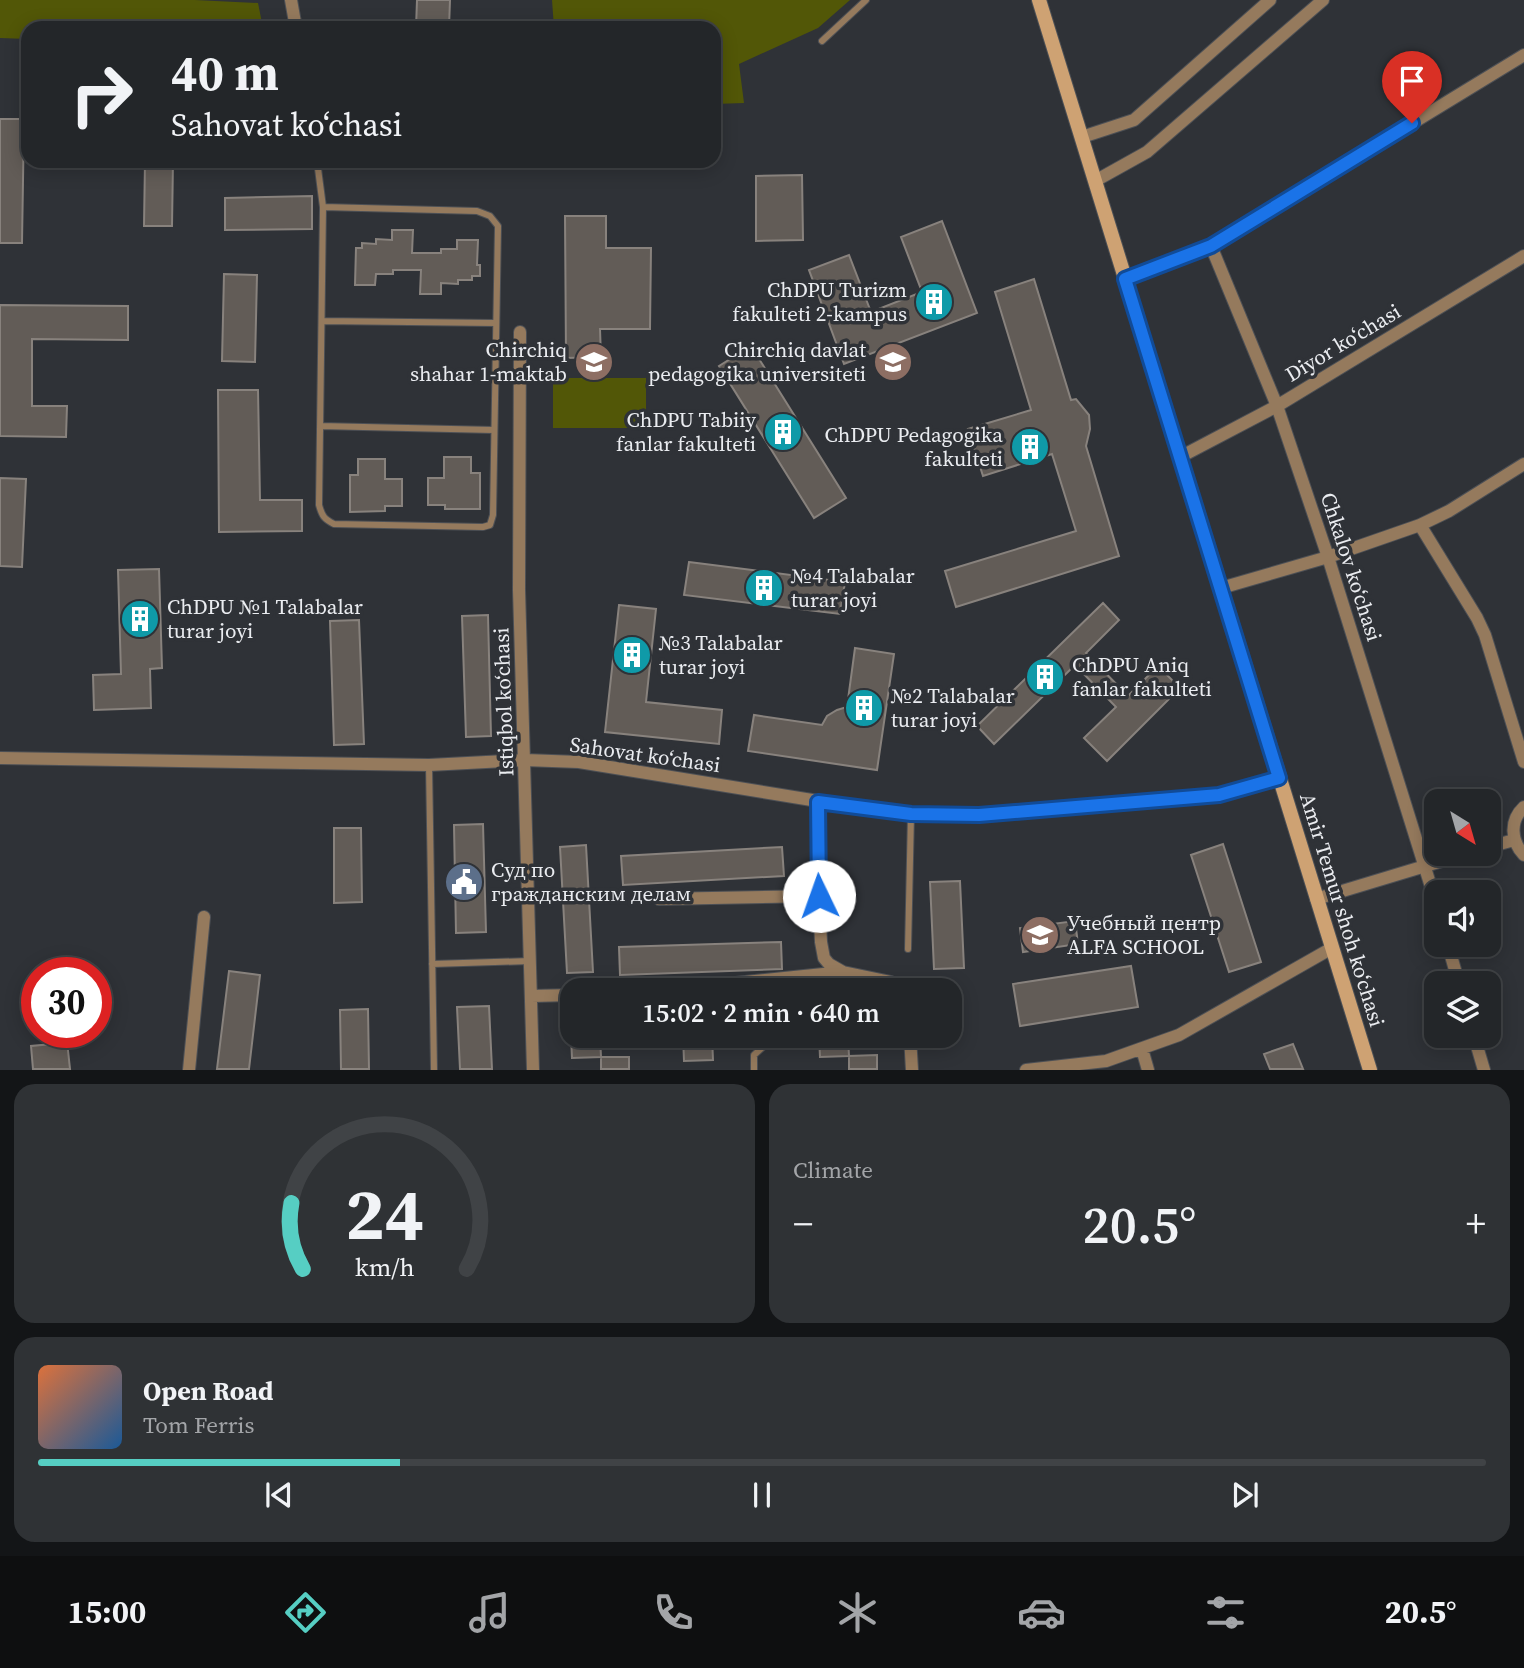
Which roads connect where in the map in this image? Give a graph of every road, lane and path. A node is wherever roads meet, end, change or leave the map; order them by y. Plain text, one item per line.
1 (291, 0) edge
2 (866, 0) edge
3 (1039, 0) edge
4 (1270, 0) edge
5 (1322, 0) edge
6 (295, 21) edge
7 (822, 41) dead end
8 (1524, 55) edge
9 (1082, 137) junction
10 (318, 168) edge
11 (1095, 181) junction
12 (323, 207) junction
13 (1211, 246) junction
14 (1524, 256) edge
15 (1125, 279) junction
16 (321, 321) junction
17 (496, 323) junction
18 (520, 332) dead end
19 (1277, 406) junction
20 (320, 426) junction
21 (494, 430) junction
22 (1180, 457) junction
23 (1524, 464) edge
24 (1420, 525) junction
25 (1328, 556) junction
26 (1221, 588) junction
27 (0, 758) edge
28 (525, 760) junction
29 (1524, 762) edge
30 (429, 765) junction
31 (1279, 778) junction
32 (818, 802) junction
33 (1524, 807) edge
34 (911, 814) junction
35 (1514, 839) junction
36 (1502, 843) edge
37 (1524, 855) edge
38 (1424, 863) edge
39 (1425, 866) joint
40 (1429, 880) edge
41 (819, 896) junction
42 (659, 899) dead end
43 (1316, 899) junction
44 (204, 917) dead end
45 (1332, 948) junction
46 (908, 949) dead end
47 (530, 961) junction
48 (432, 964) junction
49 (843, 972) junction
50 (785, 978) edge
51 (872, 978) edge
52 (560, 995) edge
53 (531, 996) junction
54 (762, 1048) edge
55 (911, 1048) edge
56 (1478, 1048) edge
57 (1142, 1049) junction
58 (188, 1069) edge
59 (434, 1069) edge
60 (533, 1069) edge
61 (754, 1069) edge
62 (912, 1069) edge
63 (1026, 1069) edge
64 (1148, 1069) edge
65 (1370, 1069) edge
66 (1484, 1069) edge

1 - 6 street
2 - 7 lane
3 - 9 main road, Amir Temur shoh ko‘chasi
4 - 9 street
5 - 11 street
8 - 13 street
9 - 11 main road, Amir Temur shoh ko‘chasi
10 - 12 lane
11 - 15 main road, Amir Temur shoh ko‘chasi
12 - 16 lane
12 - 17 lane
13 - 15 street
13 - 19 street, Chkalov ko‘chasi
14 - 19 street, Diyor ko‘chasi
15 - 22 main road, Amir Temur shoh ko‘chasi
16 - 17 lane
16 - 20 lane
17 - 21 lane
18 - 28 street, Istiqbol ko‘chasi
19 - 22 street, Diyor ko‘chasi
19 - 25 street, Chkalov ko‘chasi
20 - 21 lane
20 - 21 lane
22 - 26 main road, Amir Temur shoh ko‘chasi
23 - 24 street
24 - 25 street
24 - 29 street
25 - 26 street
25 - 38 street, Chkalov ko‘chasi
26 - 31 main road, Amir Temur shoh ko‘chasi
27 - 30 street, Sahovat ko‘chasi
28 - 30 street, Sahovat ko‘chasi
28 - 32 street, Sahovat ko‘chasi
28 - 47 street, Istiqbol ko‘chasi
30 - 48 lane
31 - 34 street, Sahovat ko‘chasi
31 - 43 main road, Amir Temur shoh ko‘chasi
32 - 34 street, Sahovat ko‘chasi
32 - 41 street
33 - 35 street
34 - 46 lane
35 - 36 street
35 - 37 street
39 - 40 street, Chkalov ko‘chasi
39 - 43 street
41 - 42 street
41 - 49 street
43 - 45 main road, Amir Temur shoh ko‘chasi
44 - 58 street
45 - 57 street
45 - 65 main road, Amir Temur shoh ko‘chasi
47 - 48 lane
47 - 53 street, Istiqbol ko‘chasi
48 - 59 lane
49 - 50 street
49 - 51 street
52 - 53 street
53 - 60 street, Istiqbol ko‘chasi
54 - 61 lane
55 - 62 street
56 - 66 street
57 - 63 street
57 - 64 street

